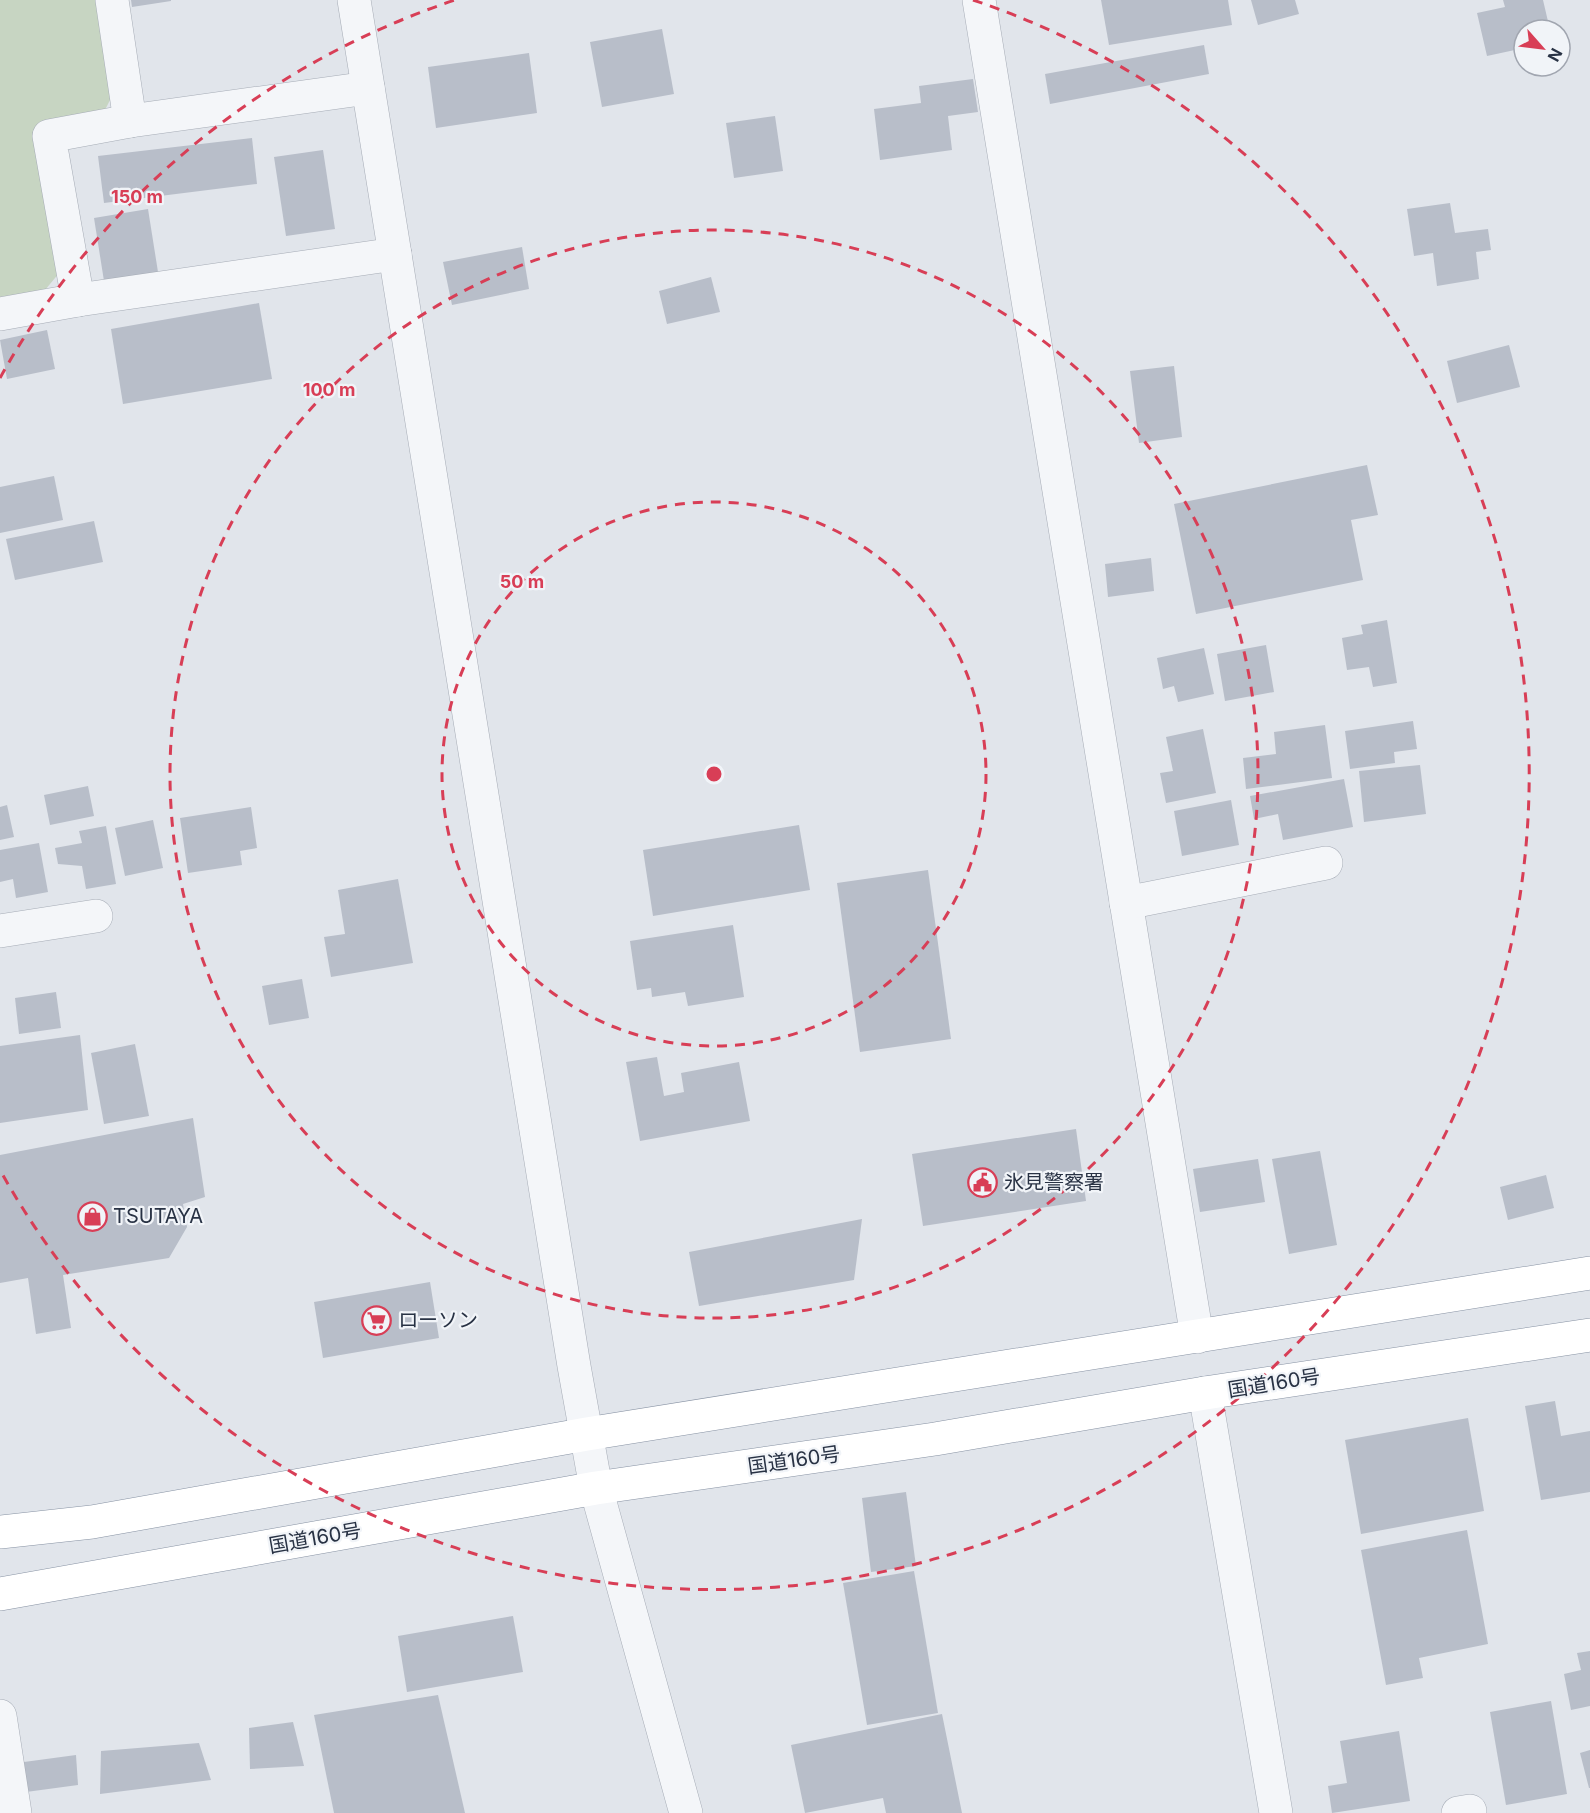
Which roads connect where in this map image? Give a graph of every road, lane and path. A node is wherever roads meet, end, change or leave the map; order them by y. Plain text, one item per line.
1 (112, 0) edge
2 (354, 0) edge
3 (979, 0) edge
4 (368, 88) junction
5 (130, 122) junction
6 (395, 254) junction
7 (78, 300) junction
8 (0, 314) edge
9 (1326, 863) dead end
10 (1126, 903) junction
11 (96, 916) dead end
12 (0, 931) edge
13 (1590, 1274) edge
14 (1590, 1335) edge
15 (1197, 1337) junction
16 (1205, 1393) junction
17 (587, 1434) junction
18 (596, 1488) junction
19 (0, 1532) edge
20 (0, 1594) edge
21 (0, 1716) edge
22 (15, 1813) edge
23 (686, 1813) edge
24 (1276, 1813) edge

1 - 5 street
2 - 4 street
3 - 10 street
4 - 5 street
4 - 6 street
5 - 7 street
6 - 7 street
6 - 17 street
7 - 8 street
9 - 10 street
10 - 15 street
11 - 12 street
13 - 15 highway
14 - 16 highway, 国道160号
15 - 17 highway
16 - 18 highway, 国道160号
16 - 24 street
17 - 18 street
17 - 19 highway
18 - 20 highway, 国道160号
18 - 23 street
21 - 22 street

